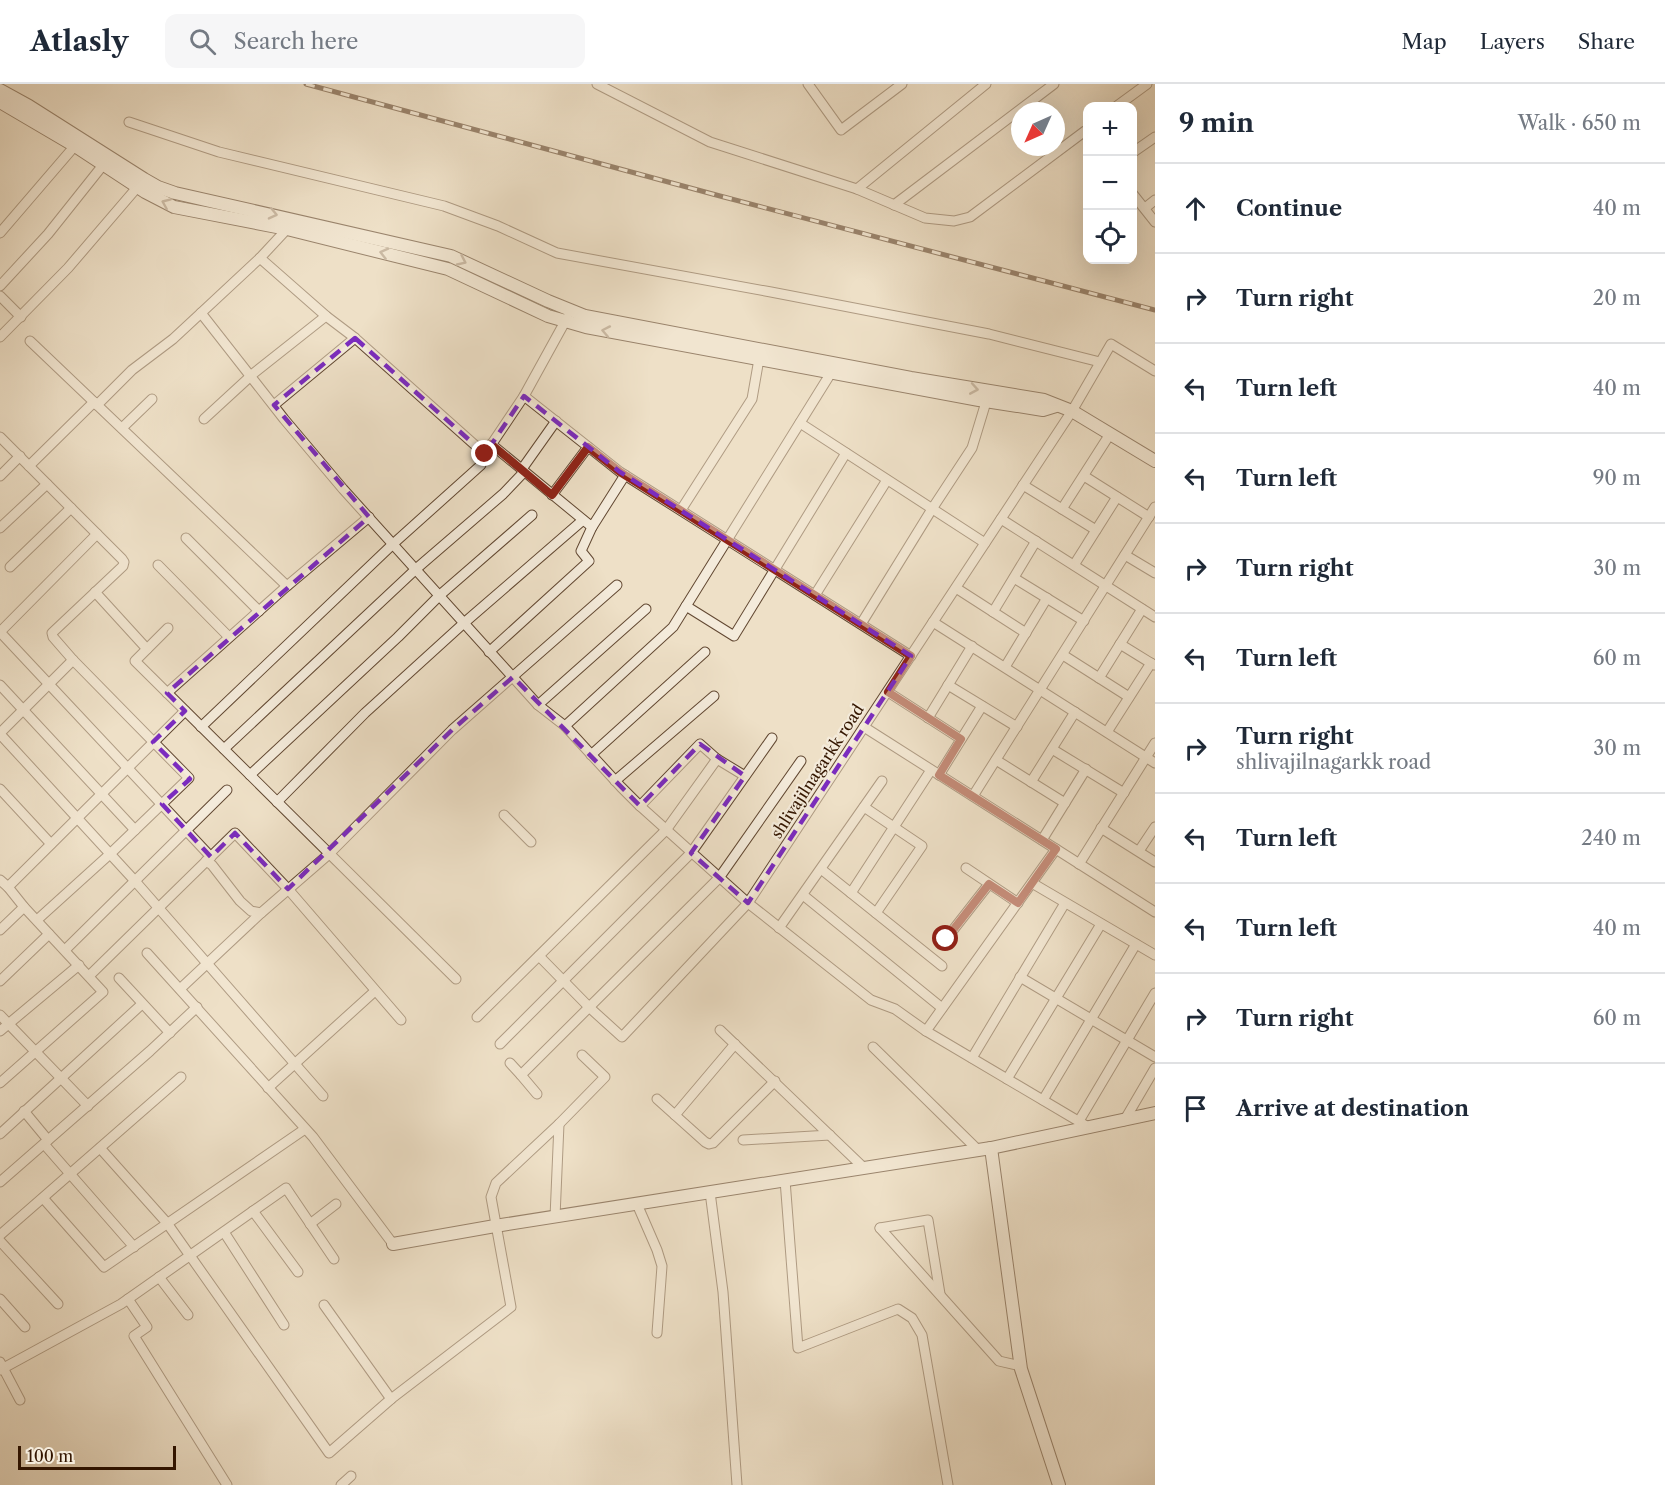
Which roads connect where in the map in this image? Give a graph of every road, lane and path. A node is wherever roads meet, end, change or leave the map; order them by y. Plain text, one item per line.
1 (597, 84) edge
2 (808, 84) edge
3 (902, 84) edge
4 (986, 84) edge
5 (1054, 84) edge
6 (1147, 84) edge
7 (0, 90) edge
8 (0, 102) edge
9 (1122, 102) edge
10 (129, 122) dead end
11 (1083, 134) edge
12 (1155, 136) edge
13 (78, 143) junction
14 (1137, 149) edge
15 (103, 165) junction
16 (140, 183) junction
17 (857, 189) junction
18 (1137, 199) edge
19 (1155, 200) edge
20 (894, 205) junction
21 (1144, 208) junction
22 (1155, 222) edge
23 (287, 229) junction
24 (0, 233) edge
25 (260, 258) junction
26 (0, 286) edge
27 (0, 296) edge
28 (201, 313) junction
29 (568, 315) junction
30 (21, 316) junction
31 (326, 316) junction
32 (0, 337) edge
33 (355, 338) junction
34 (30, 341) dead end
35 (759, 359) junction
36 (1100, 362) junction
37 (834, 368) junction
38 (1155, 371) edge
39 (251, 376) junction
40 (524, 396) junction
41 (152, 399) dead end
42 (986, 402) junction
43 (96, 404) junction
44 (274, 405) junction
45 (1056, 406) junction
46 (1072, 411) junction
47 (204, 419) dead end
48 (556, 421) junction
49 (800, 423) junction
50 (122, 429) junction
51 (1110, 434) junction
52 (0, 438) edge
53 (491, 444) junction
54 (588, 447) junction
55 (846, 453) junction
56 (485, 454) junction
57 (20, 456) junction
58 (1155, 461) edge
59 (29, 466) junction
60 (523, 471) junction
61 (625, 475) junction
62 (0, 476) edge
63 (1084, 476) junction
64 (887, 480) junction
65 (46, 484) junction
66 (1023, 485) junction
67 (552, 495) junction
68 (1117, 496) junction
69 (1155, 507) edge
70 (71, 508) junction
71 (932, 509) junction
72 (1062, 509) junction
73 (681, 510) junction
74 (532, 515) dead end
75 (369, 517) junction
76 (1149, 517) junction
77 (1001, 519) junction
78 (583, 520) junction
79 (592, 527) junction
80 (0, 528) edge
81 (1096, 530) junction
82 (97, 534) junction
83 (186, 538) dead end
84 (727, 539) junction
85 (1036, 541) junction
86 (985, 543) junction
87 (393, 544) junction
88 (1125, 555) junction
89 (158, 565) dead end
90 (1074, 565) junction
91 (10, 567) dead end
92 (416, 569) junction
93 (775, 569) junction
94 (1155, 573) edge
95 (1014, 578) junction
96 (617, 585) dead end
97 (287, 586) junction
98 (1106, 586) junction
99 (956, 588) junction
100 (94, 592) junction
101 (815, 595) junction
102 (440, 596) junction
103 (1047, 598) junction
104 (686, 606) junction
105 (646, 609) dead end
106 (1142, 609) junction
107 (259, 611) junction
108 (993, 612) junction
109 (1155, 618) edge
110 (1084, 621) junction
111 (933, 622) junction
112 (464, 623) junction
113 (861, 624) junction
114 (168, 628) dead end
115 (1026, 633) junction
116 (229, 637) junction
117 (1120, 644) junction
118 (972, 646) junction
119 (147, 649) junction
120 (489, 651) junction
121 (705, 652) dead end
122 (1063, 654) junction
123 (911, 656) junction
124 (73, 660) junction
125 (1153, 664) edge
126 (1005, 667) junction
127 (513, 677) junction
128 (1099, 678) junction
129 (49, 684) junction
130 (0, 685) edge
131 (948, 685) junction
132 (1041, 690) junction
133 (888, 692) junction
134 (167, 693) junction
135 (714, 696) dead end
136 (1129, 697) junction
137 (538, 705) junction
138 (982, 706) junction
139 (23, 710) junction
140 (185, 711) junction
141 (1075, 712) junction
142 (928, 718) junction
143 (565, 726) junction
144 (201, 727) junction
145 (864, 727) junction
146 (1017, 727) junction
147 (1107, 732) junction
148 (0, 733) edge
149 (772, 738) dead end
150 (961, 739) junction
151 (153, 742) junction
152 (1155, 743) edge
153 (1052, 749) junction
154 (224, 750) junction
155 (591, 755) junction
156 (1146, 757) junction
157 (717, 759) junction
158 (996, 760) junction
159 (801, 761) dead end
160 (1155, 763) edge
161 (128, 768) junction
162 (1086, 769) junction
163 (935, 772) junction
164 (250, 775) junction
165 (745, 776) junction
166 (882, 781) dead end
167 (615, 782) junction
168 (1031, 782) junction
169 (0, 789) edge
170 (227, 790) dead end
171 (1124, 793) junction
172 (102, 794) junction
173 (973, 796) junction
174 (277, 802) junction
175 (1065, 803) junction
176 (162, 804) junction
177 (640, 806) junction
178 (864, 807) junction
179 (504, 815) dead end
180 (78, 818) junction
181 (894, 826) junction
182 (1155, 827) edge
183 (1101, 828) junction
184 (135, 830) junction
185 (186, 830) junction
186 (666, 830) junction
187 (1042, 840) junction
188 (531, 842) dead end
189 (51, 844) junction
190 (1056, 849) junction
191 (1139, 851) junction
192 (691, 853) junction
193 (110, 854) junction
194 (329, 854) junction
195 (208, 859) junction
196 (1155, 862) edge
197 (1079, 864) junction
198 (966, 868) dead end
199 (821, 869) junction
200 (720, 878) junction
201 (135, 881) junction
202 (4, 883) edge
203 (1032, 883) junction
204 (989, 884) junction
205 (288, 889) junction
206 (851, 893) junction
207 (803, 895) junction
208 (748, 903) junction
209 (1018, 903) junction
210 (1065, 903) junction
211 (24, 907) junction
212 (1153, 907) edge
213 (158, 909) junction
214 (261, 913) junction
215 (876, 913) junction
216 (37, 920) junction
217 (1101, 924) junction
218 (779, 928) junction
219 (0, 930) edge
220 (49, 934) junction
221 (946, 939) dead end
222 (1136, 944) junction
223 (64, 950) junction
224 (147, 953) dead end
225 (1155, 955) edge
226 (539, 956) junction
227 (79, 965) junction
228 (207, 965) junction
229 (942, 966) dead end
230 (89, 976) junction
231 (1020, 977) junction
232 (119, 978) dead end
233 (456, 979) dead end
234 (0, 981) edge
235 (564, 981) junction
236 (180, 989) junction
237 (375, 990) junction
238 (1155, 993) edge
239 (1056, 998) junction
240 (142, 1004) junction
241 (197, 1008) junction
242 (590, 1008) junction
243 (942, 1008) junction
244 (0, 1015) edge
245 (477, 1017) dead end
246 (1092, 1019) junction
247 (401, 1020) dead end
248 (8, 1024) junction
249 (720, 1030) dead end
250 (0, 1031) edge
251 (926, 1031) junction
252 (170, 1033) junction
253 (1127, 1040) junction
254 (500, 1044) dead end
255 (735, 1044) junction
256 (873, 1047) dead end
257 (35, 1052) junction
258 (582, 1054) dead end
259 (1155, 1057) edge
260 (972, 1058) junction
261 (510, 1063) dead end
262 (295, 1064) junction
263 (1155, 1068) edge
264 (521, 1075) junction
265 (181, 1077) dead end
266 (61, 1078) junction
267 (1007, 1079) junction
268 (775, 1081) junction
269 (0, 1083) edge
270 (268, 1088) junction
271 (537, 1094) dead end
272 (323, 1096) dead end
273 (657, 1099) dead end
274 (1043, 1100) junction
275 (88, 1106) junction
276 (24, 1111) junction
277 (1155, 1113) edge
278 (675, 1115) junction
279 (1124, 1120) junction
280 (559, 1124) junction
281 (1084, 1124) junction
282 (305, 1129) junction
283 (1, 1130) edge
284 (830, 1135) junction
285 (743, 1140) dead end
286 (46, 1142) junction
287 (100, 1148) junction
288 (991, 1148) junction
289 (978, 1150) junction
290 (864, 1168) junction
291 (70, 1174) junction
292 (785, 1180) junction
293 (0, 1182) edge
294 (710, 1192) junction
295 (43, 1198) junction
296 (336, 1204) dead end
297 (637, 1204) junction
298 (253, 1211) junction
299 (555, 1217) junction
300 (167, 1223) junction
301 (310, 1224) junction
302 (495, 1226) junction
303 (224, 1232) junction
304 (0, 1235) edge
305 (0, 1241) edge
306 (393, 1244) joint
307 (134, 1246) junction
308 (191, 1255) junction
309 (334, 1259) dead end
310 (298, 1272) dead end
311 (159, 1277) junction
312 (940, 1294) junction
313 (0, 1299) edge
314 (128, 1299) junction
315 (58, 1304) dead end
316 (324, 1305) dead end
317 (188, 1315) dead end
318 (284, 1325) dead end
319 (25, 1327) dead end
320 (657, 1332) dead end
321 (1021, 1366) junction
322 (1, 1367) edge
323 (391, 1399) junction
324 (21, 1400) dead end
325 (351, 1476) dead end
326 (227, 1485) edge
327 (341, 1485) edge
328 (737, 1485) edge
329 (948, 1485) edge
330 (1059, 1485) edge

1 - 17 street
2 - 3 street
4 - 17 street
5 - 20 street
6 - 9 street
7 - 13 street
8 - 13 street
10 - 36 street
11 - 20 street
12 - 14 street
13 - 15 street
13 - 16 street
13 - 24 street
15 - 16 street
15 - 26 street
23 -> 16 street
16 -> 29 street
16 - 30 street
17 - 20 street
18 - 21 street
19 - 21 street
21 - 22 street
23 - 25 street
29 -> 23 street
25 - 28 street
25 - 31 street
27 - 30 street
28 - 39 street
28 - 43 street
35 -> 29 street
29 - 37 street
29 - 40 street
30 - 32 street
31 - 33 street
31 - 39 street
33 - 44 street
33 - 56 street
34 - 43 street
35 - 37 street
35 - 73 street
36 - 38 street
36 - 46 street, shlivajilnagarkk road
37 - 42 street
37 -> 45 street
37 - 49 street
39 - 44 street
39 - 47 street
40 - 48 street
40 - 53 street
41 - 50 street
42 - 45 street
42 - 71 street
43 - 50 street
43 - 59 street
44 - 75 street
45 - 46 street
46 - 51 street
46 - 66 street, shlivajilnagarkk road
48 - 54 street
48 - 60 street
49 - 55 street
49 - 84 street
50 - 97 street
51 - 58 street
51 - 63 street
52 - 57 street
53 - 56 street
53 - 60 street
54 - 61 street
54 - 67 street
55 - 64 street
55 - 93 street
56 - 87 street
57 - 59 street
57 - 62 street
59 - 65 street
60 - 67 street
60 - 92 street
61 - 73 street
61 - 79 street
63 - 68 street
63 - 72 street
64 - 71 street
64 - 101 street
65 - 70 street
65 - 80 street
66 - 72 street
66 - 77 street, shlivajilnagarkk road
67 - 78 street
68 - 76 street
68 - 81 street
69 - 76 street
70 - 82 street
70 - 91 street
71 - 86 street
71 - 113 street
72 - 81 street
73 - 84 street
74 - 102 street
75 - 87 street
75 - 97 street
76 - 88 street
77 - 85 street
77 - 86 street, shlivajilnagarkk road
78 - 79 street
78 - 112 street
79 - 120 street
81 - 90 street
82 - 100 street
82 - 129 street
83 - 107 street
84 - 93 street
84 - 104 street
85 - 90 street
85 - 95 street
86 - 99 street, shlivajilnagarkk road
87 - 92 street
87 - 144 street
88 - 94 street
88 - 98 street
89 - 116 street
90 - 98 street
92 - 102 street
92 - 154 street
93 - 101 street
93 - 104 street
95 - 103 street
95 - 108 street
96 - 127 street
97 - 107 street
98 - 106 street
98 - 110 street
99 - 108 street
99 - 111 street, shlivajilnagarkk road
100 - 119 street
100 - 124 street
101 - 113 street
102 - 112 street
102 - 164 street
103 - 110 street
103 - 115 street
104 - 143 street
105 - 137 street
106 - 109 street
106 - 117 street
107 - 116 street
108 - 115 street
110 - 122 street
111 - 118 street
111 - 123 street, shlivajilnagarkk road
112 - 120 street
112 - 174 street
113 - 123 street
114 - 119 street
115 - 126 street
116 - 134 street
117 - 125 street
117 - 128 street
118 - 126 street
118 - 131 street
119 - 134 street
120 - 127 street
121 - 155 street
122 - 128 street
122 - 132 street
123 - 133 street, shlivajilnagarkk road
124 - 129 street
124 - 151 street
125 - 136 street
126 - 132 street
127 - 137 street
127 - 194 street
128 - 136 street
129 - 139 street
129 - 161 street
130 - 139 street
131 - 138 street
131 - 142 street
132 - 141 street
132 - 146 street
133 - 142 street
133 - 145 street, shlivajilnagarkk road
134 - 140 street
135 - 167 street
136 - 147 street
137 - 143 street
138 - 146 street
138 - 150 street
139 - 148 street
139 - 172 street
140 - 144 street
140 - 151 street
141 - 147 street
141 - 153 street
142 - 150 street
143 - 155 street
144 - 154 street
145 - 163 street
145 - 208 street, shlivajilnagarkk road
146 - 158 street
147 - 156 street
148 - 180 street
149 - 165 street
150 - 163 street
151 - 161 street
151 - 176 street
152 - 156 street
153 - 162 street
153 - 168 street
154 - 164 street
155 - 167 street
156 - 160 street
156 - 171 street
157 - 165 street
157 - 177 street
157 - 186 street
158 - 168 street
158 - 173 street
159 - 200 street
161 - 172 street
161 - 176 street
162 - 171 street
162 - 175 street
163 - 173 street
163 - 181 street
164 - 174 street
165 - 192 street
166 - 178 street
167 - 177 street
168 - 175 street
169 - 189 street
170 - 185 street
171 - 183 street
172 - 180 street
172 - 184 street
173 - 187 street
174 - 194 street
175 - 187 street
176 - 184 street
176 - 185 street
177 - 186 street
178 - 181 street
178 - 199 street
179 - 188 street
180 - 189 street
180 - 193 street
181 - 206 street
181 - 215 street
182 - 191 street
183 - 191 street
183 - 197 street
184 - 193 street
185 - 195 street
185 - 201 street
186 - 192 street
186 - 226 street
187 - 190 street
189 - 202 street
190 - 197 street
190 - 203 street
191 - 196 street
192 - 200 street
192 - 235 street
193 - 201 street
193 - 216 street
194 - 205 street
194 - 233 street
195 - 205 street
195 - 213 street
195 - 214 street
197 - 212 street
198 - 204 street
199 - 206 street
199 - 207 street
200 - 208 street
200 - 242 street
201 - 213 street
201 - 223 street
202 - 211 street
203 - 209 street
203 - 210 street
204 - 209 street
204 - 221 street
205 - 214 street
205 - 237 street
206 - 215 street
207 - 218 street
207 - 243 street
208 - 218 street
208 - 242 street, shlivajilnagarkk road
209 - 243 street
210 - 217 street
210 - 231 street
211 - 216 street
211 - 219 street
213 - 228 street
213 - 230 street
214 - 228 street
215 - 229 street
216 - 220 street
217 - 222 street
217 - 239 street
218 - 251 street
220 - 223 street
220 - 234 street
222 - 225 street
222 - 246 street
223 - 227 street
224 - 236 street
226 - 235 street
226 - 245 street
227 - 230 street
227 - 248 street
228 - 236 street
228 - 262 street
230 - 257 street
231 - 239 street
231 - 260 street
232 - 240 street
235 - 242 street
235 - 254 street
236 - 241 street
237 - 247 street
237 - 262 street
238 - 253 street
239 - 246 street
239 - 267 street
240 - 252 street
240 - 266 street
241 - 252 street
241 - 270 street
242 - 264 street
243 - 251 street
244 - 248 street
246 - 253 street
246 - 274 street
248 - 250 street
248 - 257 street
249 - 255 street
251 - 260 street
252 - 275 street
253 - 259 street
253 - 281 street
255 - 268 street
255 - 278 street
256 - 289 street
257 - 266 street
257 - 269 street
258 - 280 street
260 - 267 street
261 - 264 street
262 - 270 street
262 - 272 street
263 - 279 street
264 - 271 street
265 - 287 street
266 - 275 street
266 - 276 street
267 - 274 street
268 - 278 street
268 - 284 street
270 - 282 street
273 - 278 street
274 - 281 street
275 - 286 street
276 - 283 street
276 - 286 street
277 - 279 street
279 - 281 street
280 - 299 street
280 - 302 street
281 - 288 street
282 - 300 street
282 - 306 street
284 - 285 street
284 - 290 street
286 - 291 street
286 - 293 street
287 - 291 street
287 - 300 street
288 - 289 street
288 - 321 street
289 - 290 street
290 - 292 street
291 - 295 street
291 - 307 street
292 - 294 street
292 - 329 street
294 - 297 street
294 - 328 street
295 - 304 street
295 - 307 street
296 - 301 street
297 - 299 street
297 - 320 street
298 - 301 street
298 - 303 street
298 - 310 street
299 - 302 street
300 - 307 street
300 - 308 street
301 - 309 street
302 - 306 street
302 - 323 street
303 - 308 street
303 - 318 street
305 - 315 street
308 - 311 street
308 - 323 street
311 - 314 street
311 - 317 street
312 - 312 street
312 - 321 street
313 - 319 street
314 - 322 street
314 - 326 street
316 - 323 street
321 - 330 street
322 - 324 street
325 - 327 street

